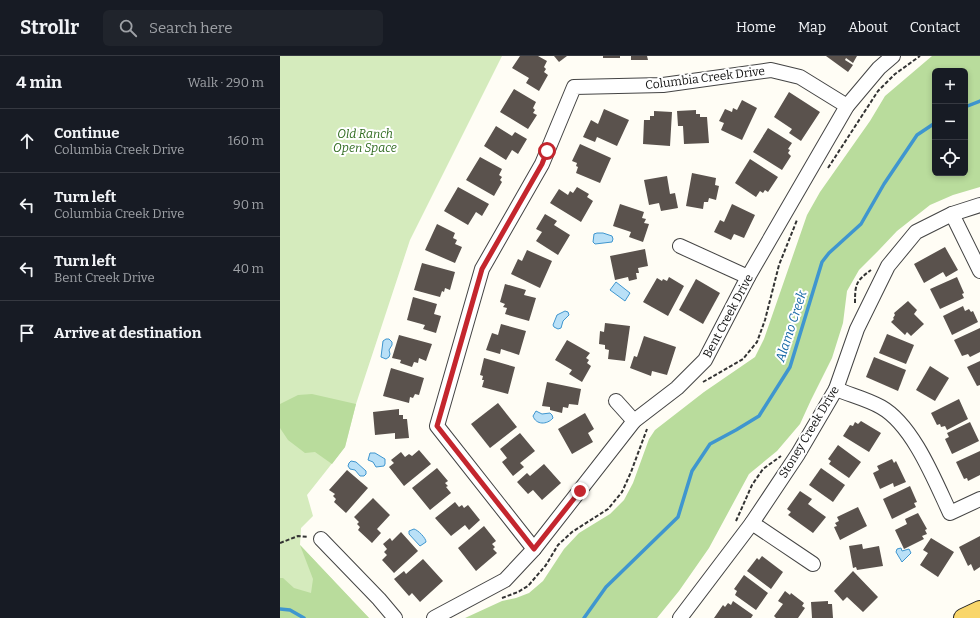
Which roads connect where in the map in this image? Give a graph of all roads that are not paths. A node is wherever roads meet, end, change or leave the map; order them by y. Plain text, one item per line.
1 (893, 56) edge
2 (847, 106) junction
3 (980, 205) edge
4 (952, 214) junction
5 (680, 246) dead end
6 (980, 271) edge
7 (748, 277) junction
8 (836, 389) junction
9 (616, 401) dead end
10 (634, 421) junction
11 (980, 499) edge
12 (752, 523) junction
13 (321, 539) road end
14 (534, 549) junction
15 (813, 564) dead end
16 (980, 610) edge
17 (395, 618) edge
18 (434, 618) edge
19 (680, 618) edge
20 (963, 618) edge

1 - 2 street, Bent Creek Drive
2 - 7 street, Bent Creek Drive
2 - 14 street, Columbia Creek Drive
3 - 4 street, Stoney Creek Drive
4 - 6 street
4 - 8 street, Stoney Creek Drive
5 - 7 street
7 - 10 street, Bent Creek Drive
8 - 11 street
8 - 12 street, Stoney Creek Drive
9 - 10 street
10 - 14 street, Bent Creek Drive
12 - 15 street
12 - 19 street, Stoney Creek Drive
13 - 17 street
14 - 18 street, Bent Creek Drive
16 - 20 main road

